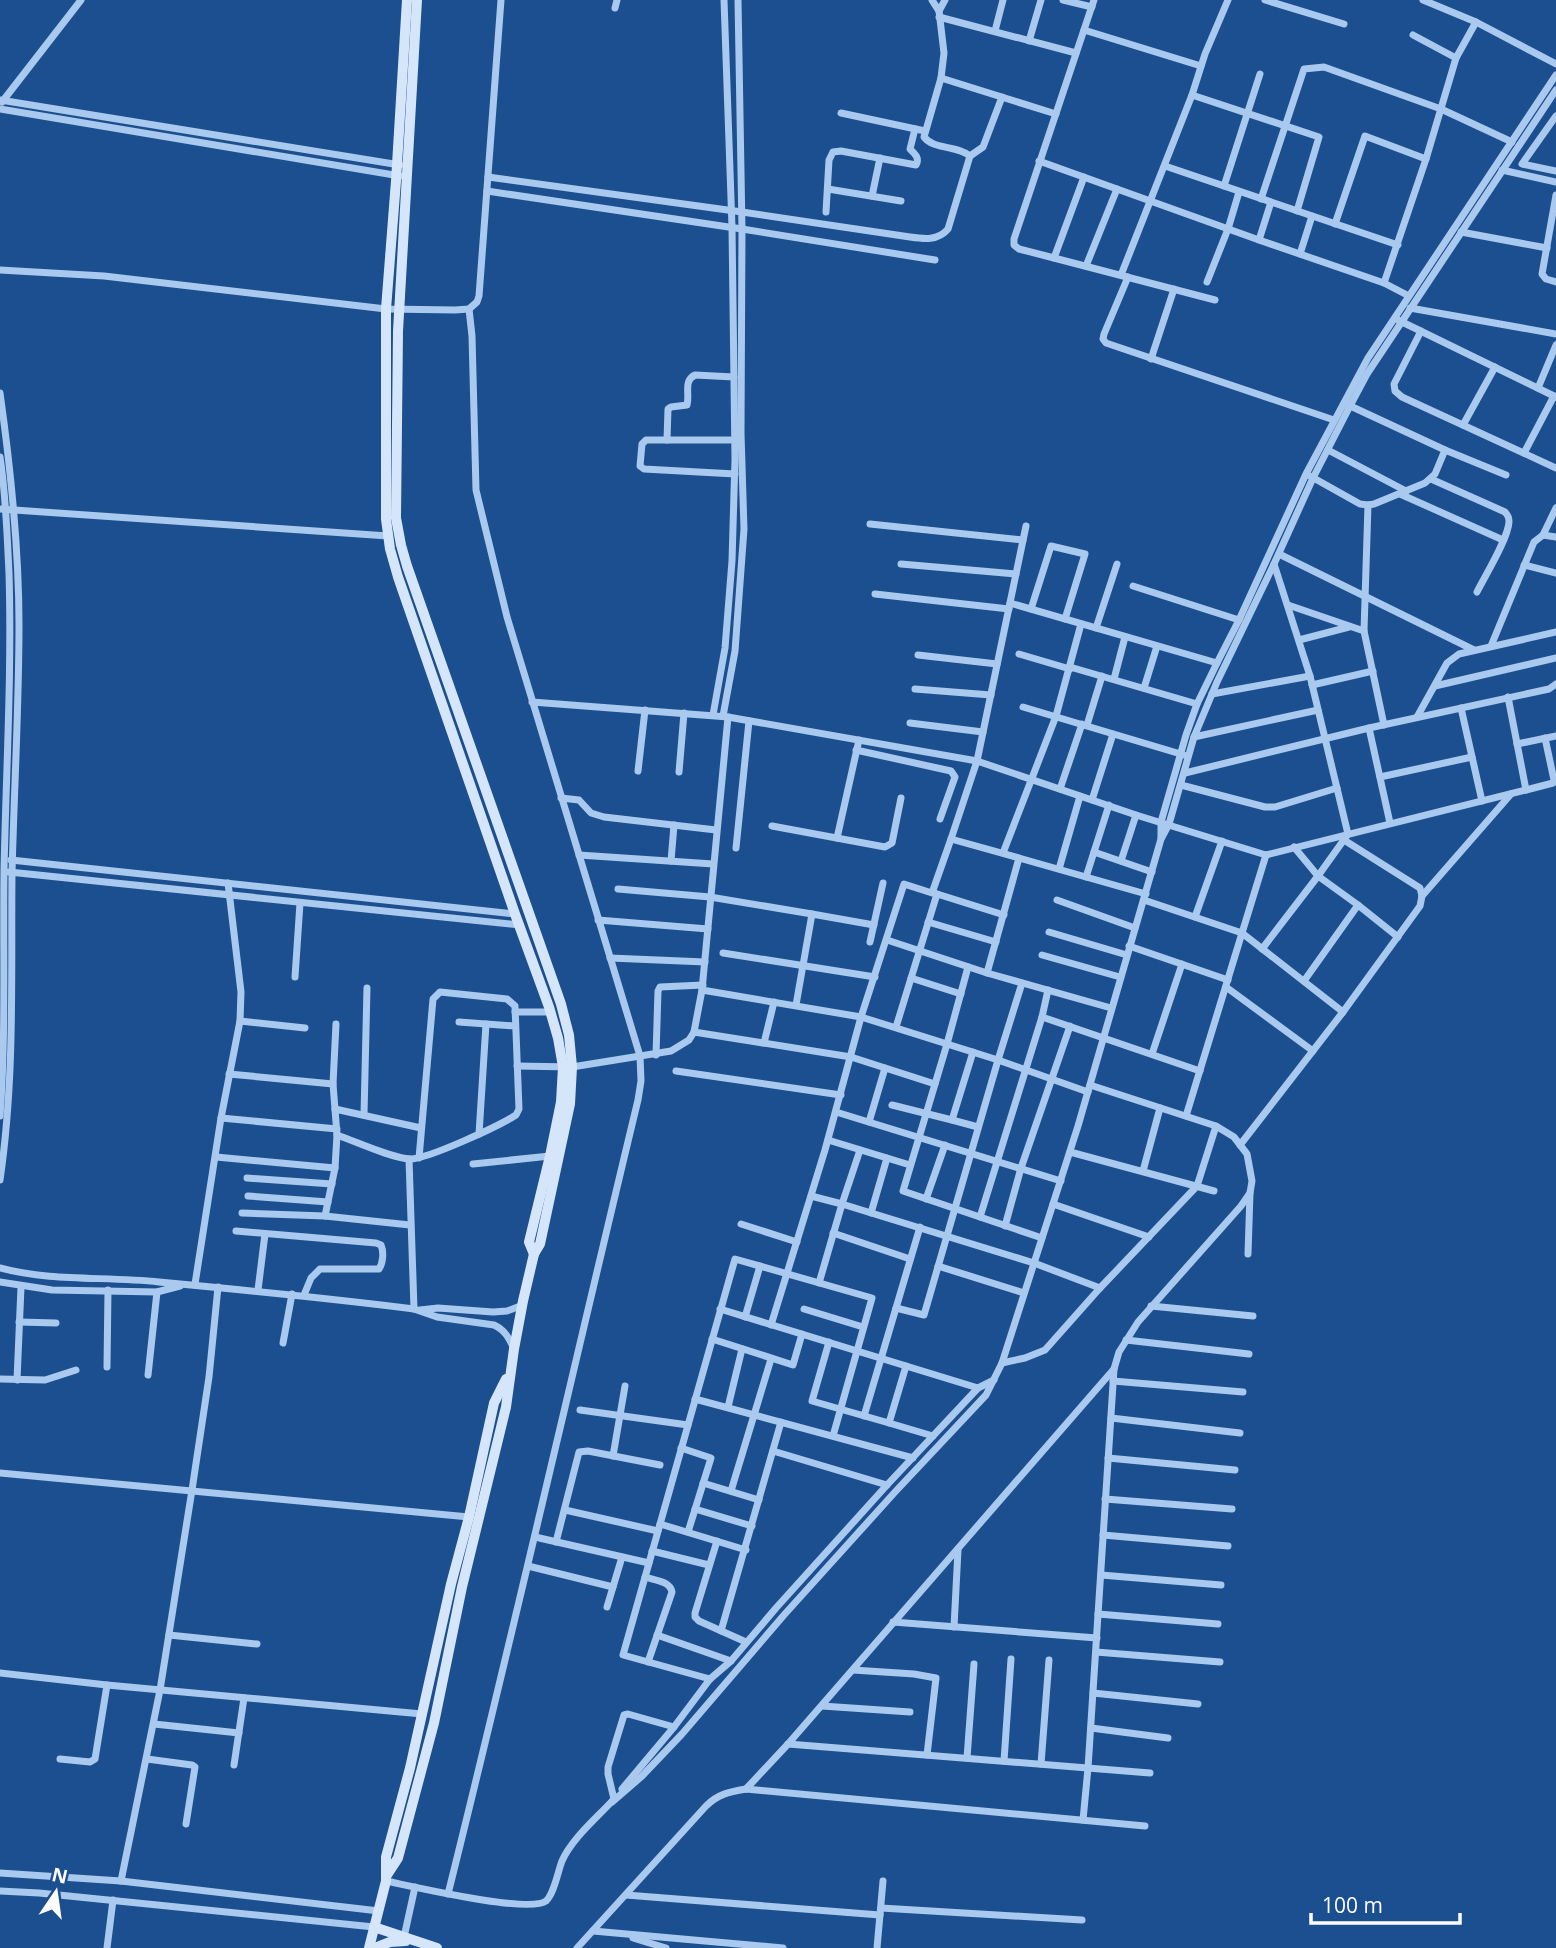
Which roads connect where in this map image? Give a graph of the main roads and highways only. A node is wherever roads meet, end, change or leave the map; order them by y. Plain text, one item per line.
1 (407, 0) edge
2 (417, 0) edge
3 (402, 171) junction
4 (568, 1067) junction
5 (534, 1254) junction
6 (510, 1370) junction
7 (387, 1878) junction
8 (373, 1927) junction
9 (410, 1939) junction
10 (369, 1948) edge
11 (375, 1948) edge
12 (436, 1948) edge

1 - 3 main road
2 - 3 main road
3 - 4 main road
3 - 4 main road
4 - 5 main road
4 - 5 main road
5 - 6 main road
6 - 7 main road
6 - 7 main road
7 - 8 main road
8 - 9 main road
8 - 10 main road
9 - 11 main road
9 - 12 main road

